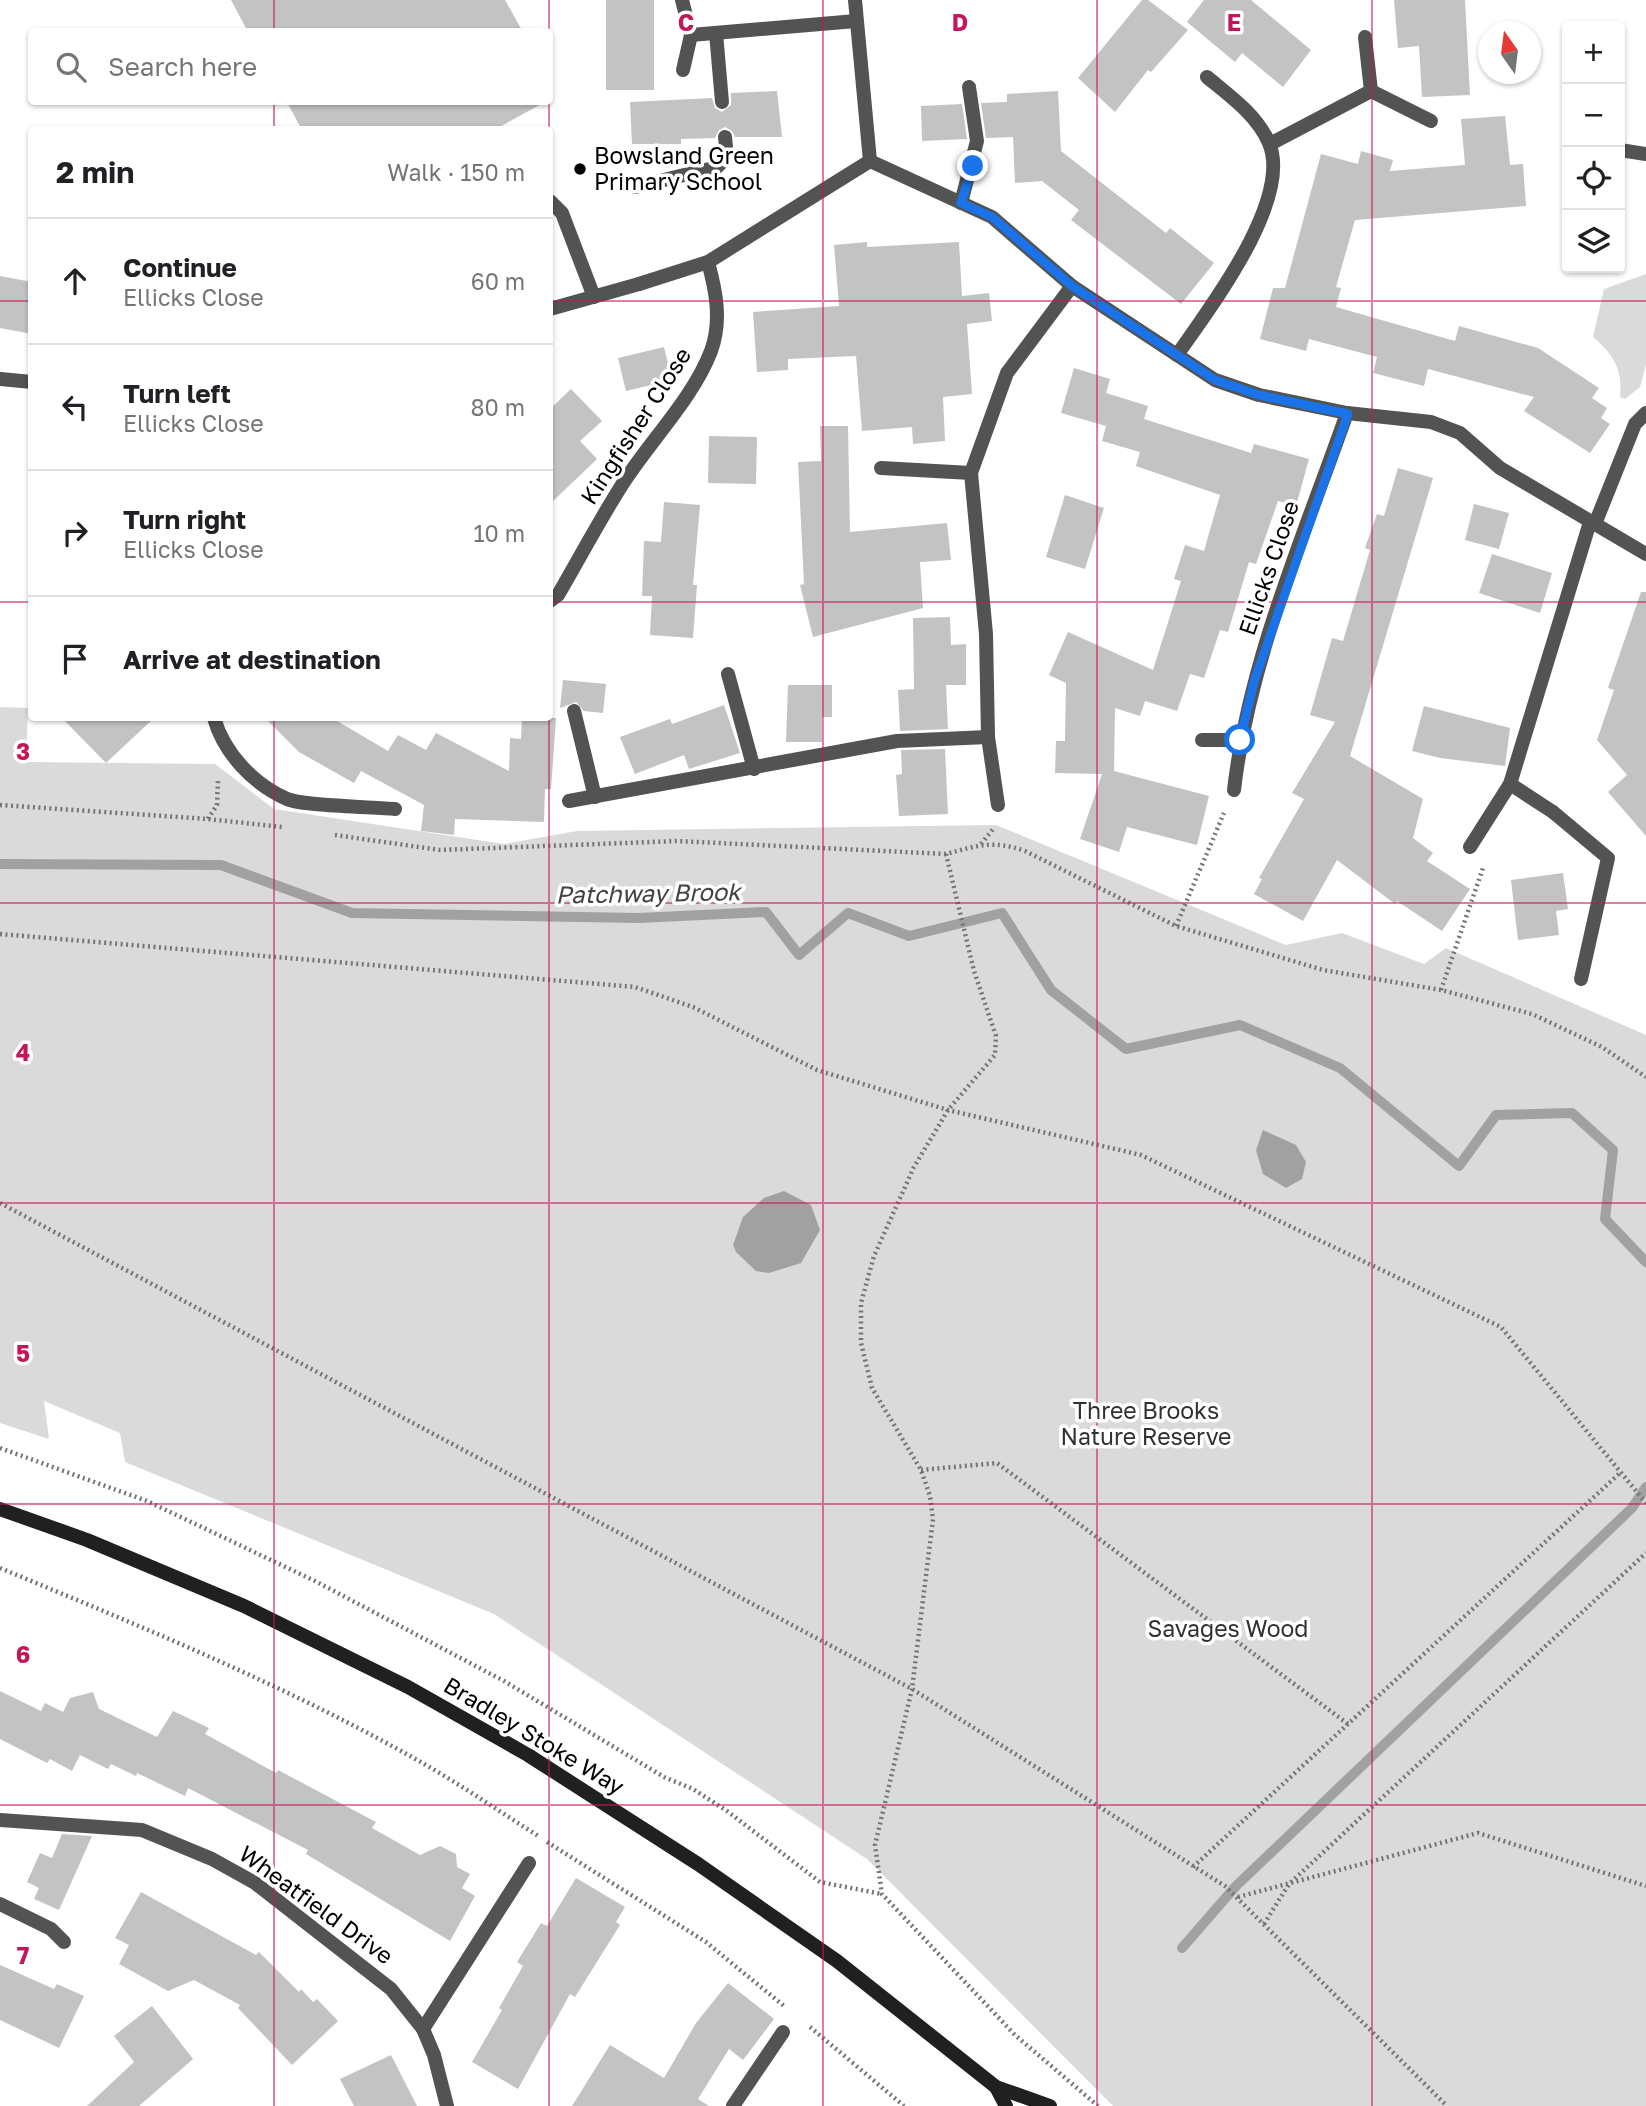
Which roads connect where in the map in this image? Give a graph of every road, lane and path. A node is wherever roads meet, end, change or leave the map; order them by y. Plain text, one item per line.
1 (682, 0) edge
2 (855, 0) edge
3 (856, 21) junction
4 (716, 33) junction
5 (691, 35) junction
6 (1365, 37) dead end
7 (684, 70) dead end
8 (1207, 77) dead end
9 (969, 87) dead end
10 (1371, 91) junction
11 (722, 102) dead end
12 (1431, 121) dead end
13 (725, 137) dead end
14 (1270, 144) junction
15 (1625, 151) edge
16 (1646, 154) edge
17 (870, 161) junction
18 (635, 187) dead end
19 (961, 203) junction
20 (553, 204) edge
21 (708, 262) junction
22 (1072, 286) junction
23 (594, 297) junction
24 (553, 308) edge
25 (1177, 355) junction
26 (0, 379) edge
27 (28, 382) edge
28 (1646, 413) edge
29 (1348, 414) junction
30 (881, 468) dead end
31 (971, 473) junction
32 (1592, 523) junction
33 (1646, 554) edge
34 (553, 599) edge
35 (728, 674) dead end
36 (574, 711) dead end
37 (215, 721) edge
38 (988, 737) junction
39 (1202, 740) dead end
40 (1240, 740) junction
41 (754, 769) junction
42 (1510, 784) junction
43 (1234, 790) joint
44 (595, 797) junction
45 (569, 801) dead end
46 (0, 805) edge
47 (998, 805) dead end
48 (395, 809) dead end
49 (291, 828) dead end
50 (331, 834) dead end
51 (1470, 847) joint
52 (946, 854) junction
53 (1175, 926) junction
54 (0, 934) edge
55 (1581, 979) dead end
56 (1441, 990) junction
57 (1646, 1077) edge
58 (948, 1110) junction
59 (0, 1203) edge
60 (0, 1448) edge
61 (921, 1470) junction
62 (1621, 1472) junction
63 (1646, 1503) edge
64 (0, 1509) edge
65 (1646, 1553) edge
66 (0, 1568) edge
67 (912, 1689) junction
68 (1348, 1724) junction
69 (0, 1820) edge
70 (529, 1863) dead end
71 (1193, 1867) junction
72 (1289, 1884) junction
73 (1646, 1886) edge
74 (882, 1894) junction
75 (1237, 1898) junction
76 (0, 1904) edge
77 (1264, 1924) junction
78 (64, 1942) dead end
79 (789, 2011) dead end
80 (800, 2020) dead end
81 (423, 2029) junction
82 (783, 2032) dead end
83 (996, 2087) junction
84 (447, 2106) edge
85 (733, 2106) edge
86 (904, 2106) edge
87 (1006, 2106) edge
88 (1050, 2106) edge
89 (1098, 2106) edge
90 (1447, 2106) edge

1 - 5 street
2 - 3 street
3 - 4 street
3 - 17 street
4 - 5 street
4 - 11 street
5 - 7 street
6 - 10 street
8 - 14 street
9 - 19 street
10 - 12 street
10 - 14 street
13 - 18 street
14 - 25 street
15 - 16 street
17 - 19 street
17 - 21 street
19 - 22 street
20 - 23 street
21 - 23 street
21 - 34 street, Kingfisher Close
22 - 25 street
22 - 31 street
23 - 24 street
25 - 29 street
26 - 27 street
28 - 32 street
29 - 32 street
29 - 40 street, Ellicks Close
30 - 31 street
31 - 38 street
32 - 33 street
32 - 42 street
35 - 41 street
36 - 44 street
37 - 48 street
38 - 41 street
38 - 47 street
39 - 40 street
40 - 43 street, Ellicks Close
41 - 44 street
42 - 51 street
42 - 55 street
43 - 53 path
44 - 45 street
46 - 49 path
50 - 52 path
51 - 56 path
52 - 53 path
52 - 58 path
53 - 56 path
54 - 58 path
56 - 57 path
58 - 61 path
58 - 62 path
59 - 67 path
60 - 74 path
61 - 67 path
61 - 68 path
62 - 63 path
62 - 68 path
64 - 83 street, Bradley Stoke Way
65 - 72 path
66 - 79 path
67 - 71 path
67 - 74 path
68 - 71 path
69 - 81 street, Wheatfield Drive
70 - 81 street
71 - 75 path
72 - 73 path
72 - 75 path
72 - 77 path
74 - 89 path
75 - 77 path
76 - 78 street
77 - 90 path
80 - 86 path
81 - 84 street, Wheatfield Drive
82 - 85 street
83 - 87 street, Bradley Stoke Way
83 - 88 street, Bradley Stoke Way

